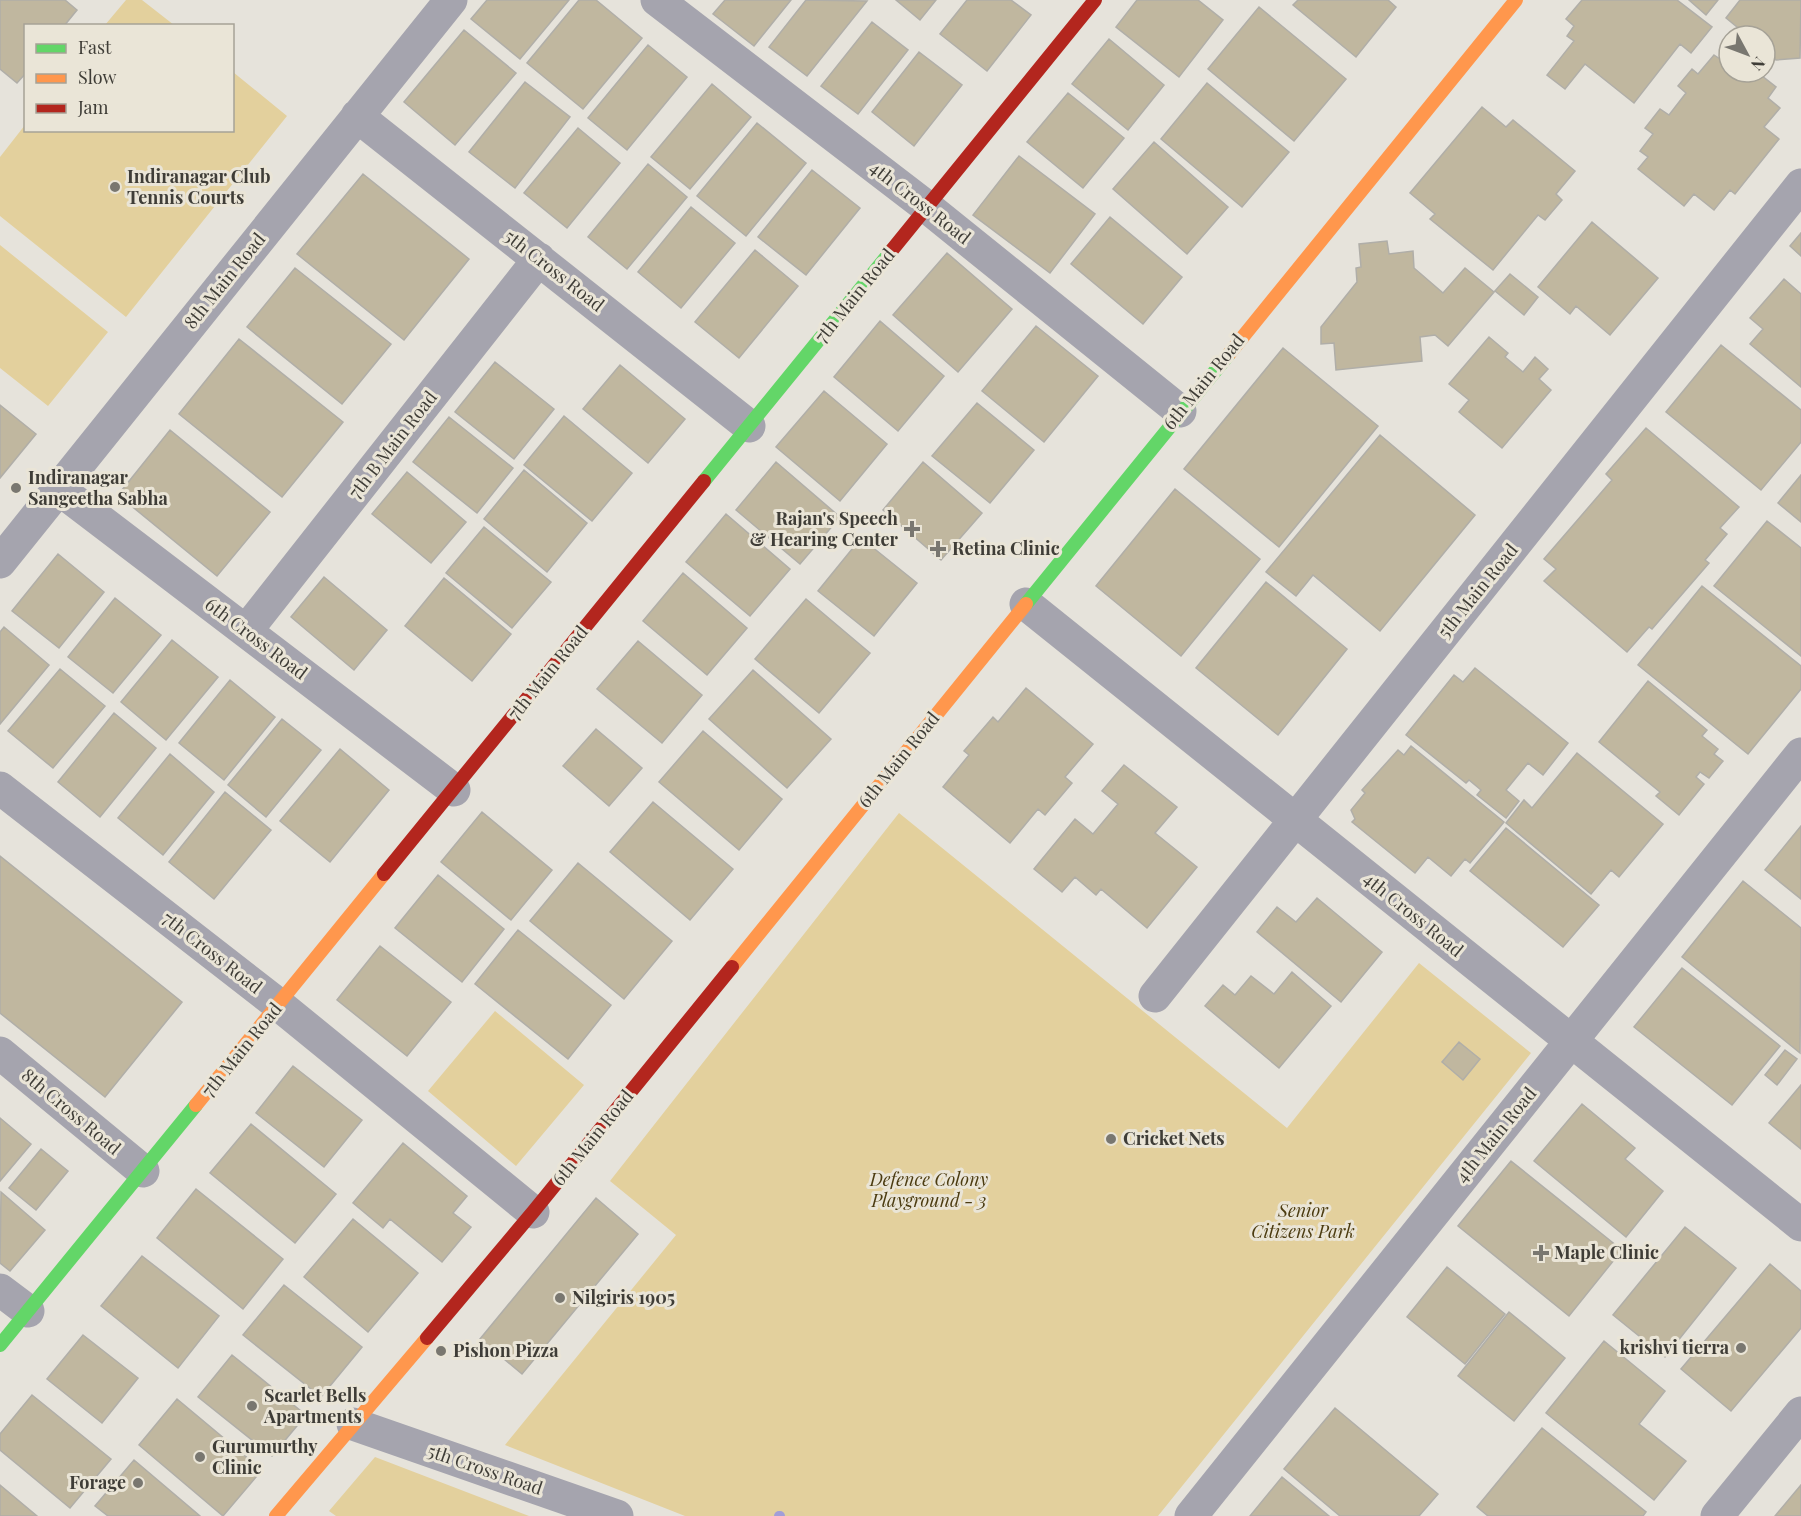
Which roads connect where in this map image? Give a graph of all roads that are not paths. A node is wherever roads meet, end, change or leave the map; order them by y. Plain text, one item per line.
1 (450, 0) edge
2 (657, 0) edge
3 (1095, 0) edge
4 (1516, 0) edge
5 (357, 116) junction
6 (1801, 185) edge
7 (927, 207) junction
8 (539, 259) junction
9 (1180, 411) junction
10 (749, 426) junction
11 (59, 489) junction
12 (0, 562) edge
13 (1026, 604) junction
14 (246, 631) junction
15 (1801, 754) edge
16 (0, 788) edge
17 (454, 790) junction
18 (1295, 820) junction
19 (1155, 996) dead end
20 (279, 1005) junction
21 (1571, 1041) junction
22 (0, 1053) edge
23 (143, 1171) junction
24 (533, 1212) junction
25 (1801, 1225) edge
26 (0, 1290) edge
27 (28, 1311) junction
28 (0, 1345) edge
29 (1801, 1413) edge
30 (353, 1424) junction
31 (276, 1516) edge
32 (617, 1516) edge
33 (1191, 1516) edge
34 (1717, 1516) edge

1 - 5 street, 8th Main Road
2 - 7 street, 4th Cross Road
3 - 7 street, 7th Main Road
4 - 9 street, 6th Main Road
5 - 8 street, 5th Cross Road
5 - 11 street, 8th Main Road
6 - 18 street, 5th Main Road
7 - 9 street, 4th Cross Road
7 - 10 street, 7th Main Road
8 - 10 street, 5th Cross Road
8 - 14 street, 7th B Main Road
9 - 13 street, 6th Main Road
10 - 17 street, 7th Main Road
11 - 12 street, 8th Main Road
11 - 14 street, 6th Cross Road
13 - 18 street, 4th Cross Road
13 - 24 street, 6th Main Road
14 - 17 street, 6th Cross Road
15 - 21 street, 4th Main Road
16 - 20 street, 7th Cross Road
17 - 20 street, 7th Main Road
18 - 19 street, 5th Main Road
18 - 21 street, 4th Cross Road
20 - 23 street, 7th Main Road
20 - 24 street, 7th Cross Road
21 - 25 street, 4th Cross Road
21 - 33 street, 4th Main Road
22 - 23 street, 8th Cross Road
23 - 27 street, 7th Main Road
24 - 30 street, 6th Main Road
26 - 27 street
27 - 28 street, 7th Main Road
29 - 34 street
30 - 31 street, 6th Main Road
30 - 32 street, 5th Cross Road

